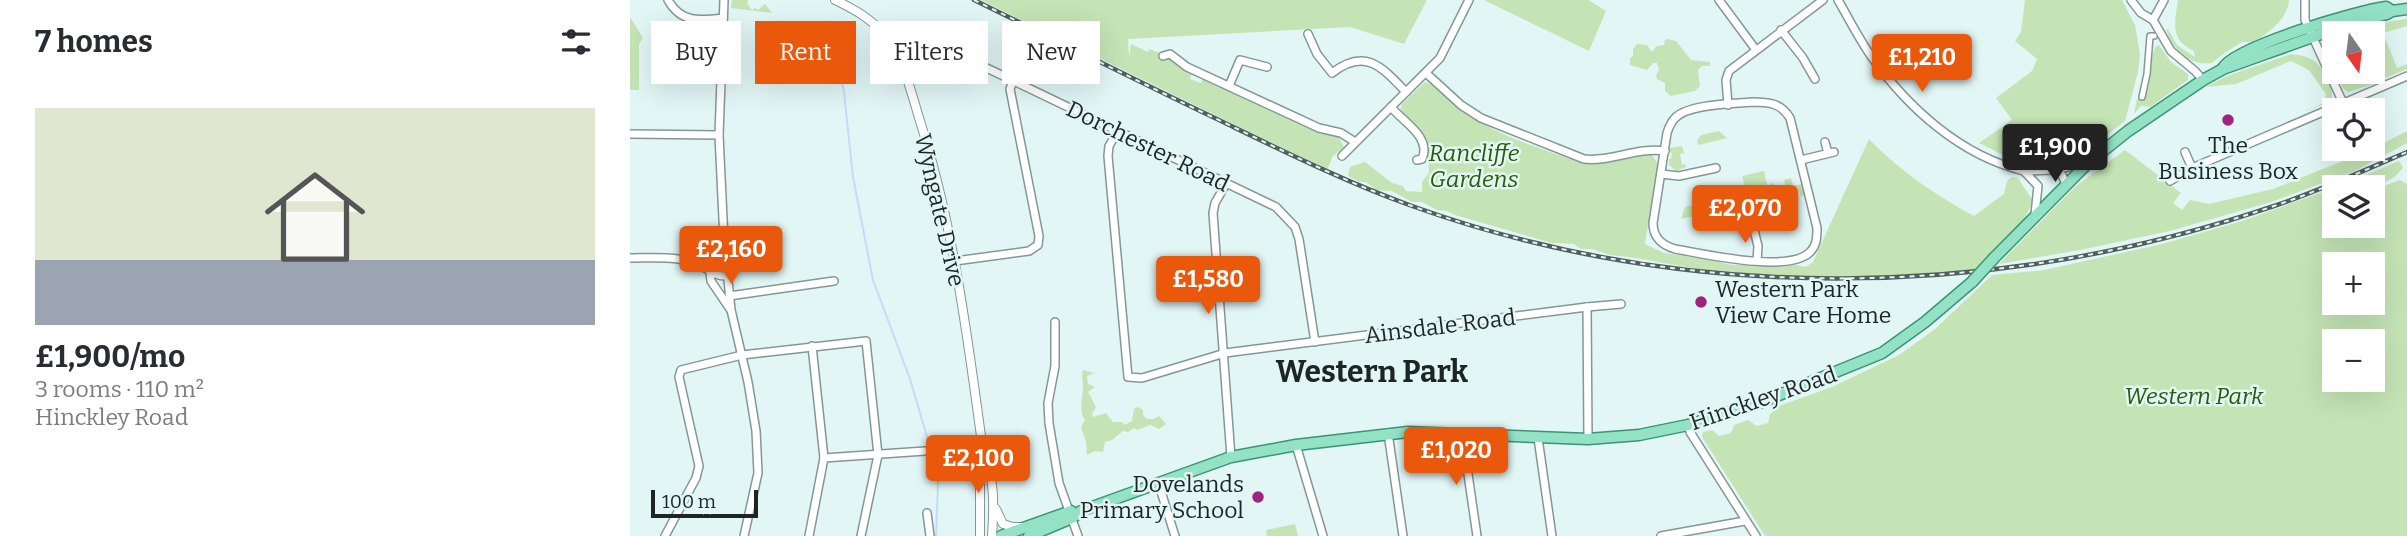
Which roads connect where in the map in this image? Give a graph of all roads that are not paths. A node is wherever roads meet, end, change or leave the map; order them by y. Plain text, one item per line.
1 (668, 0) edge
2 (724, 0) edge
3 (835, 0) edge
4 (1469, 0) edge
5 (1719, 0) edge
6 (1823, 0) edge
7 (1838, 0) edge
8 (2131, 0) edge
9 (2164, 0) edge
10 (2305, 0) edge
11 (2407, 9) edge
12 (723, 18) junction
13 (2153, 20) junction
14 (870, 23) edge
15 (1781, 30) junction
16 (2312, 32) junction
17 (2154, 36) dead end
18 (1308, 39) dead end
19 (1241, 50) dead end
20 (1756, 50) junction
21 (1169, 52) dead end
22 (1240, 60) junction
23 (1267, 67) dead end
24 (1426, 73) junction
25 (2407, 76) edge
26 (1815, 79) dead end
27 (2203, 80) junction
28 (909, 84) edge
29 (1012, 84) edge
30 (1019, 84) edge
31 (1229, 86) junction
32 (1406, 92) junction
33 (2142, 97) dead end
34 (2341, 98) edge
35 (2355, 98) edge
36 (1728, 105) junction
37 (1391, 107) junction
38 (2322, 112) edge
39 (1118, 131) junction
40 (630, 134) edge
41 (719, 135) junction
42 (1355, 142) junction
43 (1825, 142) dead end
44 (1665, 151) junction
45 (2185, 152) dead end
46 (1342, 156) dead end
47 (1801, 160) junction
48 (1422, 162) dead end
49 (2088, 163) junction
50 (1716, 168) dead end
51 (2192, 168) junction
52 (2054, 170) junction
53 (2024, 172) junction
54 (1661, 174) junction
55 (2170, 181) dead end
56 (1226, 184) junction
57 (2066, 184) junction
58 (2038, 186) junction
59 (2054, 195) junction
60 (2035, 214) junction
61 (1740, 224) dead end
62 (630, 258) edge
63 (955, 261) junction
64 (1757, 261) junction
65 (709, 273) junction
66 (727, 276) junction
67 (834, 281) dead end
68 (729, 296) junction
69 (1621, 304) dead end
70 (1587, 307) junction
71 (731, 310) junction
72 (1055, 321) dead end
73 (1315, 342) junction
74 (812, 346) junction
75 (1224, 353) junction
76 (742, 355) junction
77 (1688, 425) junction
78 (1388, 433) junction
79 (1462, 433) junction
80 (1538, 438) junction
81 (1588, 439) junction
82 (1296, 445) junction
83 (926, 451) dead end
84 (983, 451) junction
85 (877, 455) junction
86 (1231, 457) junction
87 (824, 458) junction
88 (1158, 481) junction
89 (993, 499) junction
90 (927, 513) dead end
91 (1074, 513) junction
92 (1745, 522) junction
93 (1028, 531) edge
94 (665, 536) edge
95 (744, 536) edge
96 (809, 536) edge
97 (861, 536) edge
98 (930, 536) edge
99 (980, 536) edge
100 (992, 536) edge
101 (1001, 536) edge
102 (1078, 536) edge
103 (1175, 536) edge
104 (1323, 536) edge
105 (1403, 536) edge
106 (1477, 536) edge
107 (1552, 536) edge
108 (1661, 536) edge
109 (1756, 536) edge

1 - 12 street
2 - 12 street
3 - 14 street, Wyngate Drive
4 - 24 street
5 - 20 street
6 - 15 street
7 - 53 street
8 - 13 street
9 - 13 street
10 - 16 street
11 - 16 main road, Hinckley Road
12 - 41 street
13 - 27 street
15 - 20 street
15 - 26 street
16 - 27 main road, Hinckley Road
16 - 34 street
17 - 33 street
18 - 32 street
19 - 22 street
20 - 36 street
21 - 31 street
22 - 23 street
22 - 31 street
24 - 32 street
24 - 44 street
25 - 35 street
27 - 49 main road, Hinckley Road
28 - 63 street, Wyngate Drive
29 - 63 street
30 - 39 street, Dorchester Road
31 - 42 street
32 - 37 street
36 - 44 street
36 - 47 street
37 - 42 street
37 - 48 street
38 - 51 street
39 - 56 street, Dorchester Road
39 - 75 street, Ainsdale Road
40 - 41 street
41 - 66 street
42 - 46 street
43 - 47 street
44 - 54 street
45 - 51 street
47 - 64 street
49 - 52 street
49 - 57 main road, Hinckley Road
50 - 54 street
51 - 55 street
52 - 53 street
52 - 57 street
53 - 58 street
54 - 64 street
56 - 73 street, Dorchester Road
56 - 75 street
57 - 59 main road, Hinckley Road
58 - 59 street
58 - 60 street
59 - 60 main road, Hinckley Road
60 - 77 main road, Hinckley Road, bridge
61 - 64 street
62 - 65 street
63 - 84 street, Wyngate Drive
65 - 66 street
65 - 71 street
66 - 68 street
67 - 68 street
68 - 71 street
69 - 70 street, Ainsdale Road
70 - 73 street, Ainsdale Road
70 - 81 street
71 - 76 street
72 - 91 street
73 - 75 street, Ainsdale Road
74 - 76 street
74 - 85 street
74 - 87 street
75 - 86 street
76 - 94 street
76 - 95 street
77 - 81 main road, Hinckley Road
77 - 92 street
78 - 79 main road, Hinckley Road
78 - 82 main road, Hinckley Road
78 - 105 street
79 - 80 main road, Hinckley Road
79 - 106 street
80 - 81 main road, Hinckley Road
80 - 107 street
82 - 86 main road, Hinckley Road
82 - 104 street
83 - 85 street
84 - 89 street, Wyngate Drive
84 - 99 street, Wyngate Drive
85 - 87 street
85 - 97 street
86 - 88 main road, Hinckley Road
87 - 96 street
88 - 91 main road, Hinckley Road
88 - 103 street
89 - 93 street
89 - 100 street, Wyngate Drive
90 - 98 street
91 - 93 main road, Hinckley Road
91 - 102 street
92 - 108 street
92 - 109 street
93 - 101 main road, Hinckley Road

